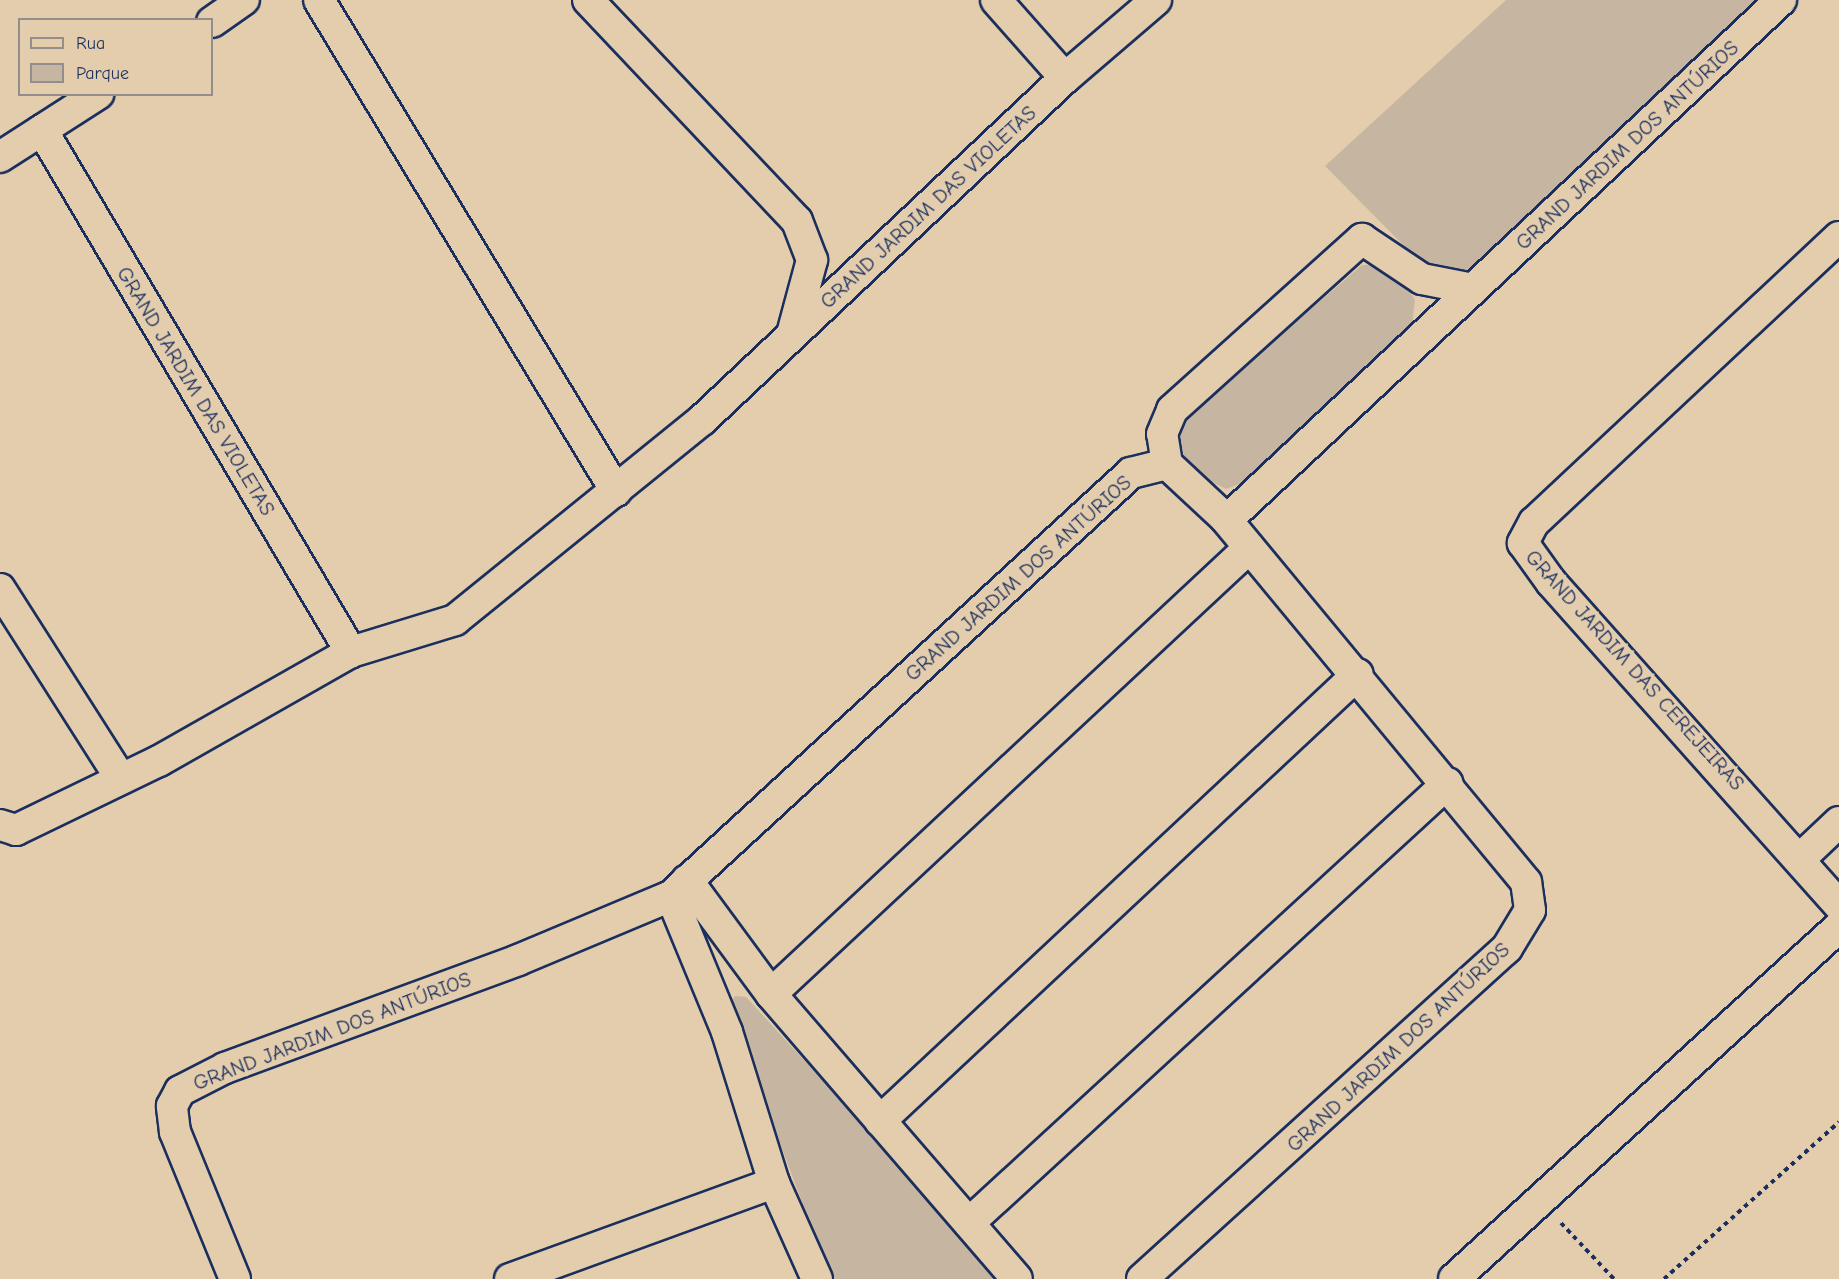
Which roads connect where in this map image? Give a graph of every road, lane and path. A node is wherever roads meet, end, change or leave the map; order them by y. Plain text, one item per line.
1 (244, 0) edge
2 (319, 0) edge
3 (588, 0) edge
4 (996, 0) edge
5 (1156, 0) edge
6 (1781, 0) edge
7 (213, 21) edge
8 (1065, 78) junction
9 (95, 96) edge
10 (42, 130) junction
11 (0, 157) edge
12 (1839, 237) edge
13 (1473, 289) junction
14 (791, 337) junction
15 (1167, 464) junction
16 (616, 491) junction
17 (1227, 520) junction
18 (1249, 548) junction
19 (0, 589) edge
20 (351, 652) junction
21 (1358, 674) junction
22 (121, 779) junction
23 (1448, 783) junction
24 (1839, 822) edge
25 (0, 825) edge
26 (1802, 857) junction
27 (679, 888) junction
28 (1839, 904) edge
29 (1839, 927) edge
30 (771, 994) junction
31 (880, 1121) junction
32 (1839, 1122) edge
33 (774, 1183) junction
34 (1540, 1201) junction
35 (969, 1223) junction
36 (235, 1279) edge
37 (510, 1279) edge
38 (817, 1279) edge
39 (1017, 1279) edge
40 (1142, 1279) edge
41 (1454, 1279) edge
42 (1614, 1279) edge
43 (1664, 1279) edge

1 - 7 street
2 - 16 street
3 - 14 street, GRAND JARDIM DAS VIOLETAS
4 - 8 street
5 - 8 street, GRAND JARDIM DAS VIOLETAS
6 - 13 street, GRAND JARDIM DOS ANTÚRIOS
8 - 14 street, GRAND JARDIM DAS VIOLETAS
9 - 10 street
10 - 11 street
10 - 20 street, GRAND JARDIM DAS VIOLETAS
12 - 26 street, GRAND JARDIM DAS CEREJEIRAS
13 - 15 street
13 - 17 street, GRAND JARDIM DOS ANTÚRIOS
14 - 16 street, GRAND JARDIM DAS VIOLETAS
15 - 17 street
15 - 27 street, GRAND JARDIM DOS ANTÚRIOS
16 - 20 street, GRAND JARDIM DAS VIOLETAS
17 - 18 street, GRAND JARDIM DOS ANTÚRIOS
18 - 21 street, GRAND JARDIM DOS ANTÚRIOS
18 - 30 street
19 - 22 street
20 - 22 street, GRAND JARDIM DAS VIOLETAS
21 - 23 street, GRAND JARDIM DOS ANTÚRIOS
21 - 31 street
22 - 25 street, GRAND JARDIM DAS VIOLETAS
23 - 35 street
23 - 40 street, GRAND JARDIM DOS ANTÚRIOS
24 - 26 street
26 - 28 street, GRAND JARDIM DAS CEREJEIRAS
27 - 30 street
27 - 33 street
27 - 36 street, GRAND JARDIM DOS ANTÚRIOS
29 - 34 street
30 - 31 street
31 - 35 street
32 - 43 path
33 - 37 street
33 - 38 street
34 - 41 street
34 - 42 path
35 - 39 street

